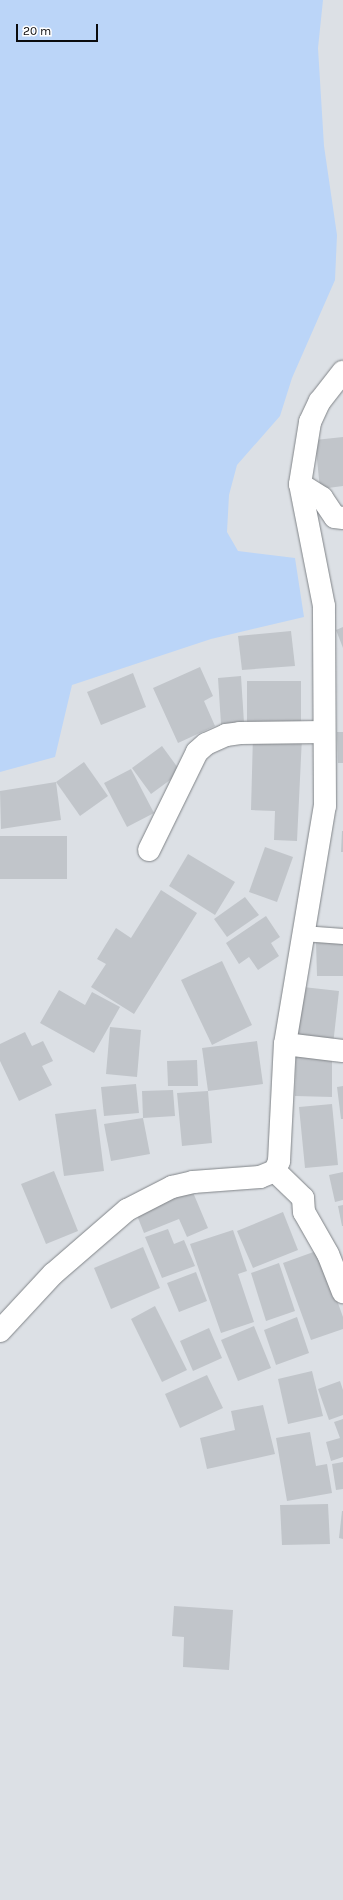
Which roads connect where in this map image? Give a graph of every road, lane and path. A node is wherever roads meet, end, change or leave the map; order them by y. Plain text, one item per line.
1 (343, 372) edge
2 (300, 484) junction
3 (343, 518) edge
4 (324, 732) junction
5 (149, 850) dead end
6 (302, 934) junction
7 (343, 936) edge
8 (285, 1044) junction
9 (343, 1051) edge
10 (275, 1171) junction
11 (336, 1255) edge
12 (343, 1292) edge
13 (3, 1327) edge

1 - 2 street
2 - 3 street
2 - 4 street
4 - 5 street
4 - 6 street
6 - 7 lane
6 - 8 street
8 - 9 street
8 - 10 street
10 - 11 street
10 - 13 street
11 - 12 street

